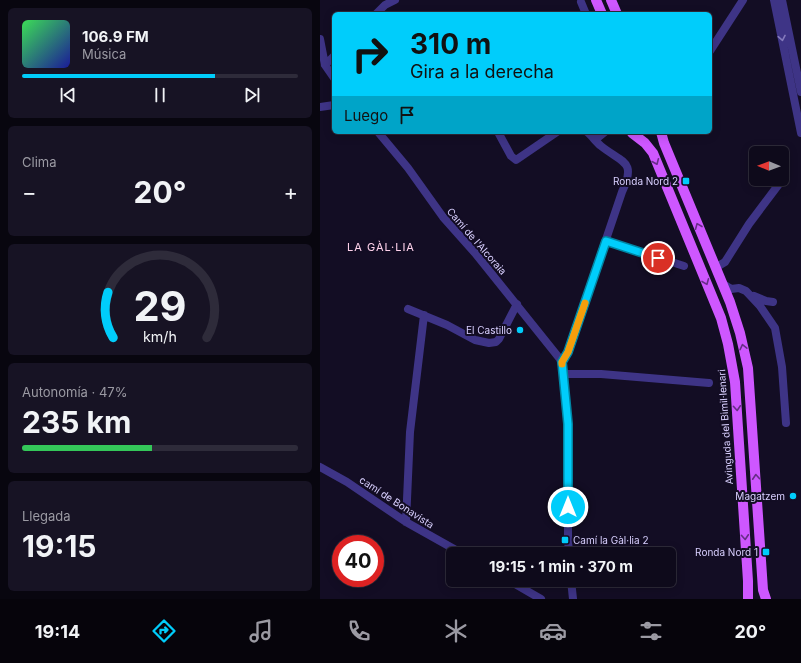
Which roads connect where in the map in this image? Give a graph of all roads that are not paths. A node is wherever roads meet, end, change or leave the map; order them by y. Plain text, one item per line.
1 (395, 0) edge
2 (596, 0) edge
3 (611, 0) edge
4 (743, 0) edge
5 (774, 0) edge
6 (782, 0) edge
7 (384, 2) edge
8 (581, 2) dead end
9 (377, 12) edge
10 (585, 12) edge
11 (601, 12) edge
12 (616, 12) edge
13 (320, 39) edge
14 (712, 48) edge
15 (332, 58) edge
16 (325, 65) junction
17 (332, 75) edge
18 (801, 92) edge
19 (332, 105) edge
20 (320, 107) edge
21 (801, 133) edge
22 (380, 134) edge
23 (499, 134) edge
24 (554, 134) edge
25 (633, 134) edge
26 (662, 134) edge
27 (593, 135) edge
28 (778, 186) edge
29 (606, 241) junction
30 (715, 265) junction
31 (684, 266) dead end
32 (723, 284) junction
33 (750, 295) junction
34 (773, 302) dead end
35 (517, 304) junction
36 (408, 309) dead end
37 (424, 315) junction
38 (562, 362) junction
39 (564, 374) junction
40 (709, 383) dead end
41 (786, 423) dead end
42 (320, 467) edge
43 (406, 522) junction
44 (451, 547) edge
45 (569, 547) edge
46 (520, 587) edge
47 (572, 587) edge
48 (541, 599) edge
49 (573, 599) edge
50 (748, 599) edge
51 (766, 599) edge

1 - 7 street
2 - 11 main road
3 - 12 main road
4 - 14 street
5 -> 21 street
6 - 18 street
7 - 9 street
8 - 10 street
13 - 16 street
15 - 16 street
16 - 17 street
19 - 20 street
22 - 35 street, Camí de l'Alcoraia
23 - 24 street
25 -> 50 main road, Avinguda del Bimil·lenari
30 -> 26 main road
27 - 29 street
28 - 30 street
29 - 31 street
29 - 38 street
30 - 32 main road
32 - 33 street
51 -> 32 main road
33 - 34 street
33 - 41 street
35 - 37 street
35 - 38 street, Camí de l'Alcoraia
36 - 37 street
37 - 43 street
38 - 39 street
39 - 40 street
39 - 45 street
42 - 43 street, camí de Bonavista
43 - 44 street, camí de Bonavista
46 - 48 street
47 - 49 street

